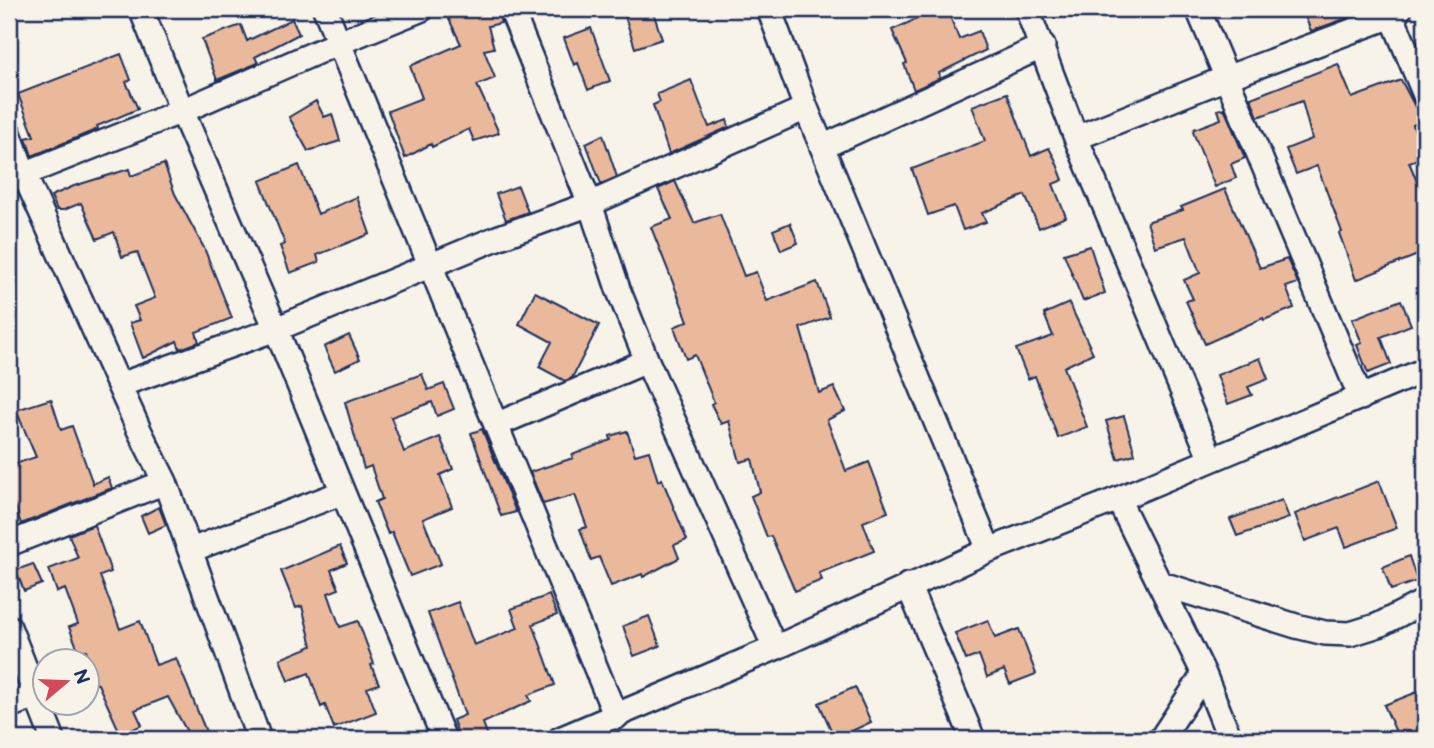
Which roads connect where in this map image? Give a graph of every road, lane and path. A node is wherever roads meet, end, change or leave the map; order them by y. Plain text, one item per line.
1 (141, 9) edge
2 (325, 9) edge
3 (422, 9) edge
4 (511, 9) edge
5 (769, 9) edge
6 (1027, 9) edge
7 (1198, 9) edge
8 (1394, 11) edge
9 (338, 43) junction
10 (1043, 47) junction
11 (1226, 78) junction
12 (1425, 95) edge
13 (806, 108) junction
14 (182, 111) junction
15 (9, 133) edge
16 (1076, 138) junction
17 (822, 147) junction
18 (17, 177) edge
19 (590, 204) junction
20 (430, 265) junction
21 (276, 329) junction
22 (647, 361) junction
23 (1425, 370) edge
24 (120, 385) junction
25 (1361, 398) junction
26 (498, 425) junction
27 (1210, 459) junction
28 (165, 482) junction
29 (341, 493) junction
30 (1118, 499) junction
31 (9, 544) edge
32 (191, 550) junction
33 (989, 550) junction
34 (1159, 583) junction
35 (908, 585) junction
36 (1425, 601) edge
37 (9, 627) edge
38 (775, 648) junction
39 (1204, 674) junction
40 (32, 686) edge
41 (32, 697) edge
42 (9, 706) edge
43 (44, 716) edge
44 (616, 717) junction
45 (566, 738) edge
46 (53, 739) edge
47 (259, 739) edge
48 (444, 739) edge
49 (973, 739) edge
50 (1160, 739) edge
51 (1230, 739) edge

1 - 14 street
2 - 9 street
3 - 9 street
4 - 19 street
5 - 13 street
6 - 10 street
7 - 11 street
8 - 11 street
8 - 12 street
9 - 14 street
9 - 20 street
10 - 16 street
10 - 17 street
11 - 16 street
11 - 25 street
13 - 17 street
13 - 19 street
14 - 18 street
14 - 21 street
15 - 18 street
16 - 27 street
17 - 33 street
18 - 24 street
19 - 20 street
19 - 22 street
20 - 21 street
20 - 26 street
21 - 24 street
21 - 29 street
22 - 26 street
22 - 38 street
23 - 25 street
24 - 28 street
25 - 27 street
26 - 44 street
27 - 30 street
28 - 31 street
28 - 32 street
29 - 32 street
29 - 48 street
30 - 33 street
30 - 34 street
32 - 47 street
33 - 35 street
34 - 36 street
34 - 39 street
35 - 38 street
35 - 49 street
37 - 40 street
38 - 44 street
39 - 50 street
39 - 51 street
41 - 42 street
43 - 46 street
44 - 45 street

